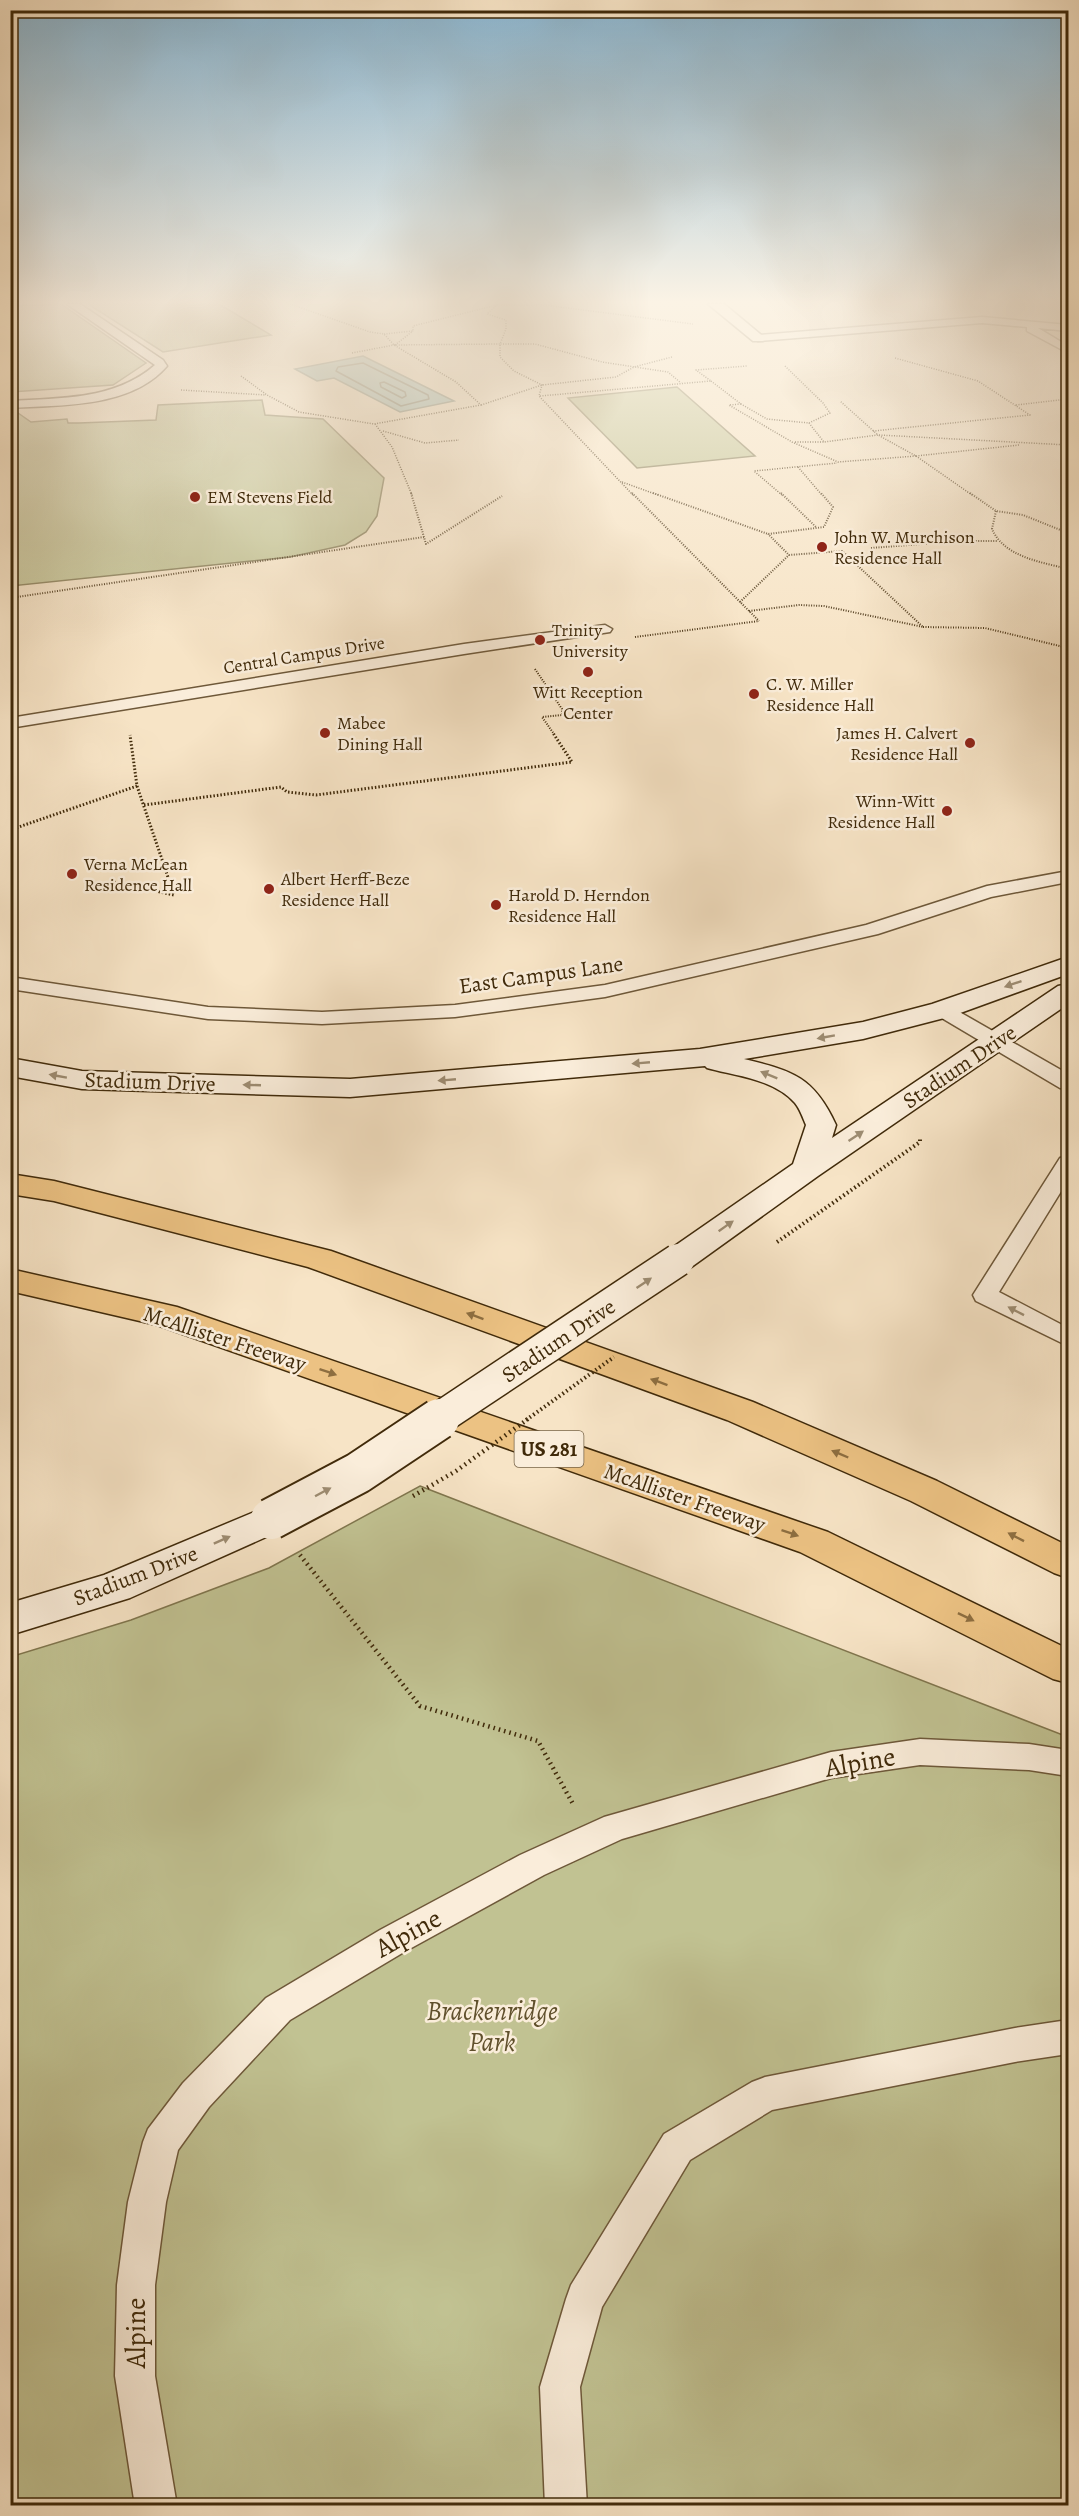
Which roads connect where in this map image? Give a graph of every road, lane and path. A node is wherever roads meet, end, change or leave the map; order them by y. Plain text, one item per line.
1 (358, 421) edge
2 (389, 421) edge
3 (563, 421) edge
4 (757, 421) edge
5 (792, 421) edge
6 (812, 421) edge
7 (862, 421) edge
8 (967, 421) edge
9 (809, 423) junction
10 (374, 424) junction
11 (383, 431) junction
12 (873, 431) junction
13 (878, 435) junction
14 (459, 440) dead end
15 (792, 442) junction
16 (824, 442) junction
17 (1031, 444) junction
18 (1068, 445) edge
19 (916, 456) junction
20 (838, 462) junction
21 (798, 467) junction
22 (621, 482) junction
23 (502, 496) dead end
24 (996, 511) junction
25 (816, 528) junction
26 (1068, 533) edge
27 (768, 534) junction
28 (424, 537) junction
29 (997, 541) junction
30 (871, 548) dead end
31 (789, 555) junction
32 (1068, 569) edge
33 (10, 598) edge
34 (740, 602) junction
35 (749, 611) junction
36 (759, 621) dead end
37 (923, 627) junction
38 (605, 629) dead end
39 (1068, 648) edge
40 (530, 662) dead end
41 (10, 723) edge
42 (137, 786) dead end
43 (144, 805) junction
44 (1068, 877) edge
45 (114, 882) dead end
46 (1068, 965) edge
47 (10, 983) edge
48 (1068, 992) edge
49 (942, 1010) junction
50 (994, 1041) junction
51 (700, 1059) junction
52 (10, 1067) edge
53 (1068, 1083) edge
54 (1068, 1163) edge
55 (807, 1169) junction
56 (10, 1184) edge
57 (10, 1280) edge
58 (10, 1300) edge
59 (165, 1315) junction
60 (1068, 1338) edge
61 (621, 1352) dead end
62 (410, 1498) dead end
63 (309, 1551) dead end
64 (1068, 1563) edge
65 (10, 1619) edge
66 (1068, 1667) edge
67 (1068, 1763) edge
68 (591, 1838) junction
69 (1068, 2037) edge
70 (156, 2505) edge
71 (566, 2505) edge

1 - 10 path
2 - 10 path
3 - 22 path
4 - 15 path
5 - 9 path
6 - 9 path
7 - 12 path
8 - 12 path
9 - 16 path
10 - 11 path
11 - 14 path
11 - 28 path
12 - 13 path
13 - 16 path
13 - 17 path
13 - 19 path
15 - 16 path
15 - 20 path
17 - 18 path
17 - 19 path
19 - 20 path
19 - 24 path
20 - 21 path
21 - 25 path
21 - 25 path
22 - 27 path
22 - 34 path
23 - 28 path
24 - 26 path
24 - 29 path
25 - 27 path
27 - 31 path
28 - 33 path
29 - 30 path
29 - 32 path
31 - 34 path
31 - 37 path
34 - 35 path
35 - 36 path
35 - 37 path
37 - 39 path
38 - 41 lane, Central Campus Drive
40 - 43 path
42 - 43 path
43 - 45 path
44 - 47 lane, East Campus Lane
46 -> 49 main road, Stadium Drive
48 - 50 main road, Stadium Drive
49 - 50 lane
49 -> 51 main road, Stadium Drive
50 - 53 lane
55 -> 50 main road, Stadium Drive
51 -> 52 main road, Stadium Drive
55 -> 51 main road
60 -> 54 lane
65 -> 55 main road, Stadium Drive, bridge
64 -> 56 highway
57 - 59 highway, McAllister Freeway / US 281
58 - 59 highway
59 -> 66 highway, McAllister Freeway / US 281
61 - 62 path, bridge
63 - 68 path
67 - 68 lane, Alpine
68 - 70 lane, Alpine
69 - 71 lane

